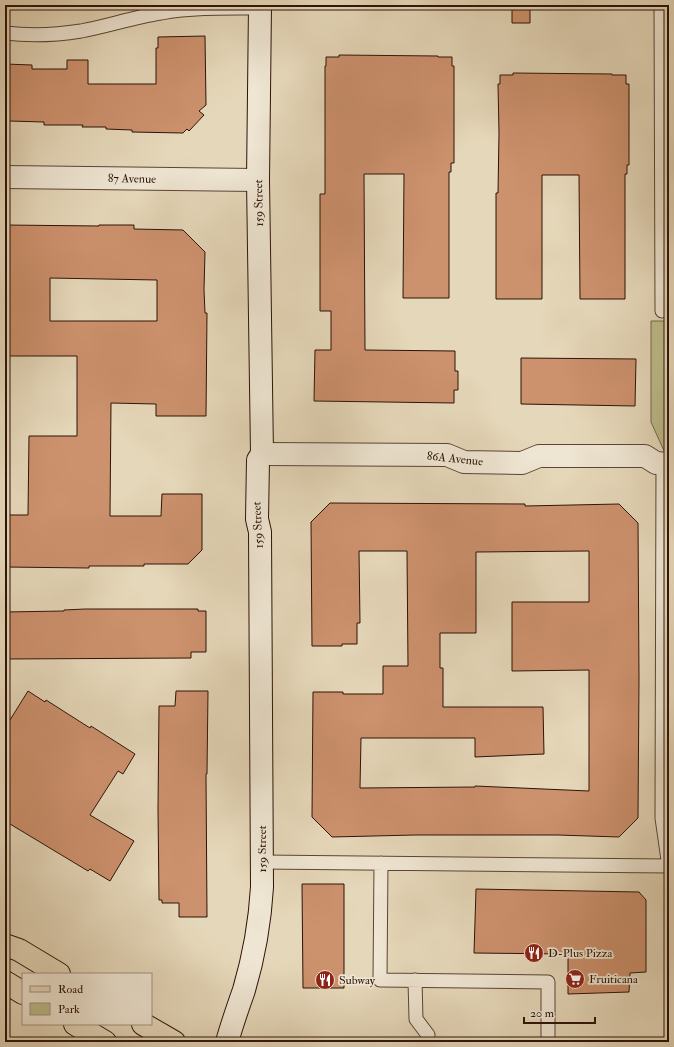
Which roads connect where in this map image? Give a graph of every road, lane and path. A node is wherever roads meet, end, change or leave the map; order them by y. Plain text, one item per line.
1 (661, 5) edge
2 (260, 6) edge
3 (5, 33) edge
4 (5, 177) edge
5 (258, 180) junction
6 (665, 182) edge
7 (662, 311) dead end
8 (262, 454) junction
9 (666, 464) edge
10 (667, 848) edge
11 (262, 862) junction
12 (380, 863) junction
13 (669, 866) edge
14 (5, 945) edge
15 (57, 973) edge
16 (414, 980) junction
17 (5, 982) edge
18 (22, 992) edge
19 (77, 1025) edge
20 (145, 1025) edge
21 (428, 1035) dead end
22 (105, 1042) edge
23 (174, 1042) edge
24 (227, 1042) edge
25 (548, 1042) edge

1 - 6 lane
2 - 3 lane
2 - 5 street, 159 Street
4 - 5 street, 87 Avenue
5 - 8 street, 159 Street
6 - 7 lane
8 - 9 street, 86A Avenue
8 - 11 street, 159 Street
9 - 10 lane
10 - 13 lane
11 - 12 lane
11 - 24 street, 159 Street
12 - 13 lane
12 - 16 lane
14 - 15 main road
16 - 21 lane
16 - 25 lane
17 - 18 main road
19 - 22 main road
20 - 23 main road

